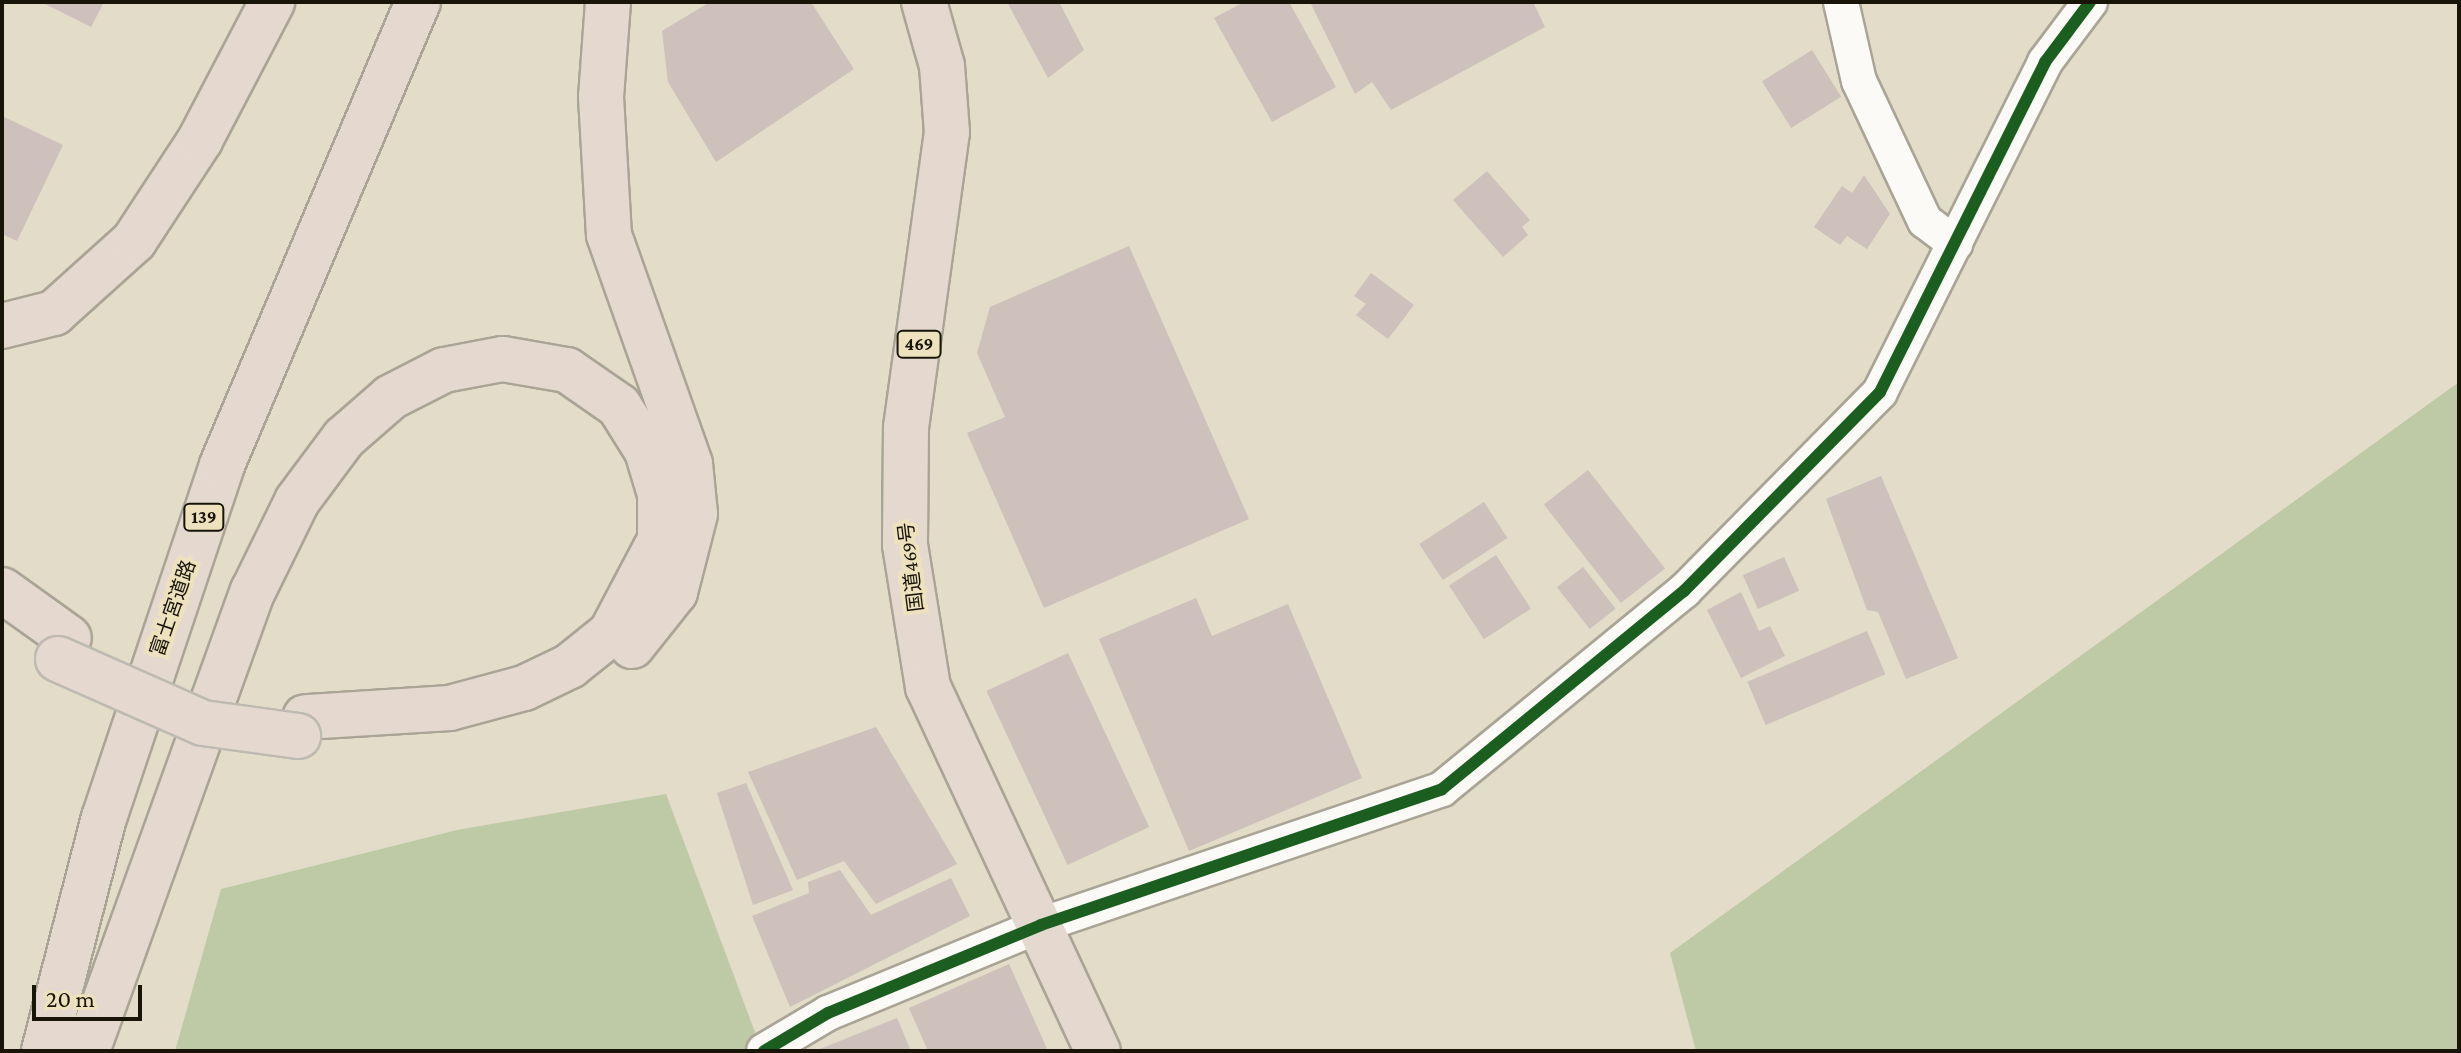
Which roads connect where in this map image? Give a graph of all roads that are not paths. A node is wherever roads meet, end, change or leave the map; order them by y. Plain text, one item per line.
1 (272, 2) edge
2 (418, 2) edge
3 (608, 2) edge
4 (924, 2) edge
5 (1841, 2) edge
6 (2090, 2) edge
7 (1955, 244) junction
8 (2, 326) edge
9 (2, 590) edge
10 (2, 618) edge
11 (64, 648) junction
12 (301, 726) junction
13 (1041, 925) junction
14 (44, 1051) edge
15 (87, 1051) edge
16 (764, 1051) edge
17 (1098, 1051) edge

1 - 8 highway
2 - 14 highway, 富士宮道路 / 139
3 - 12 highway
4 - 13 highway, 国道469号 / 469
5 - 7 street
6 - 7 street
7 - 13 street
9 - 11 highway
10 - 11 highway
11 - 12 highway, bridge
12 - 15 highway
13 - 16 street
13 - 17 highway, 国道469号 / 469

